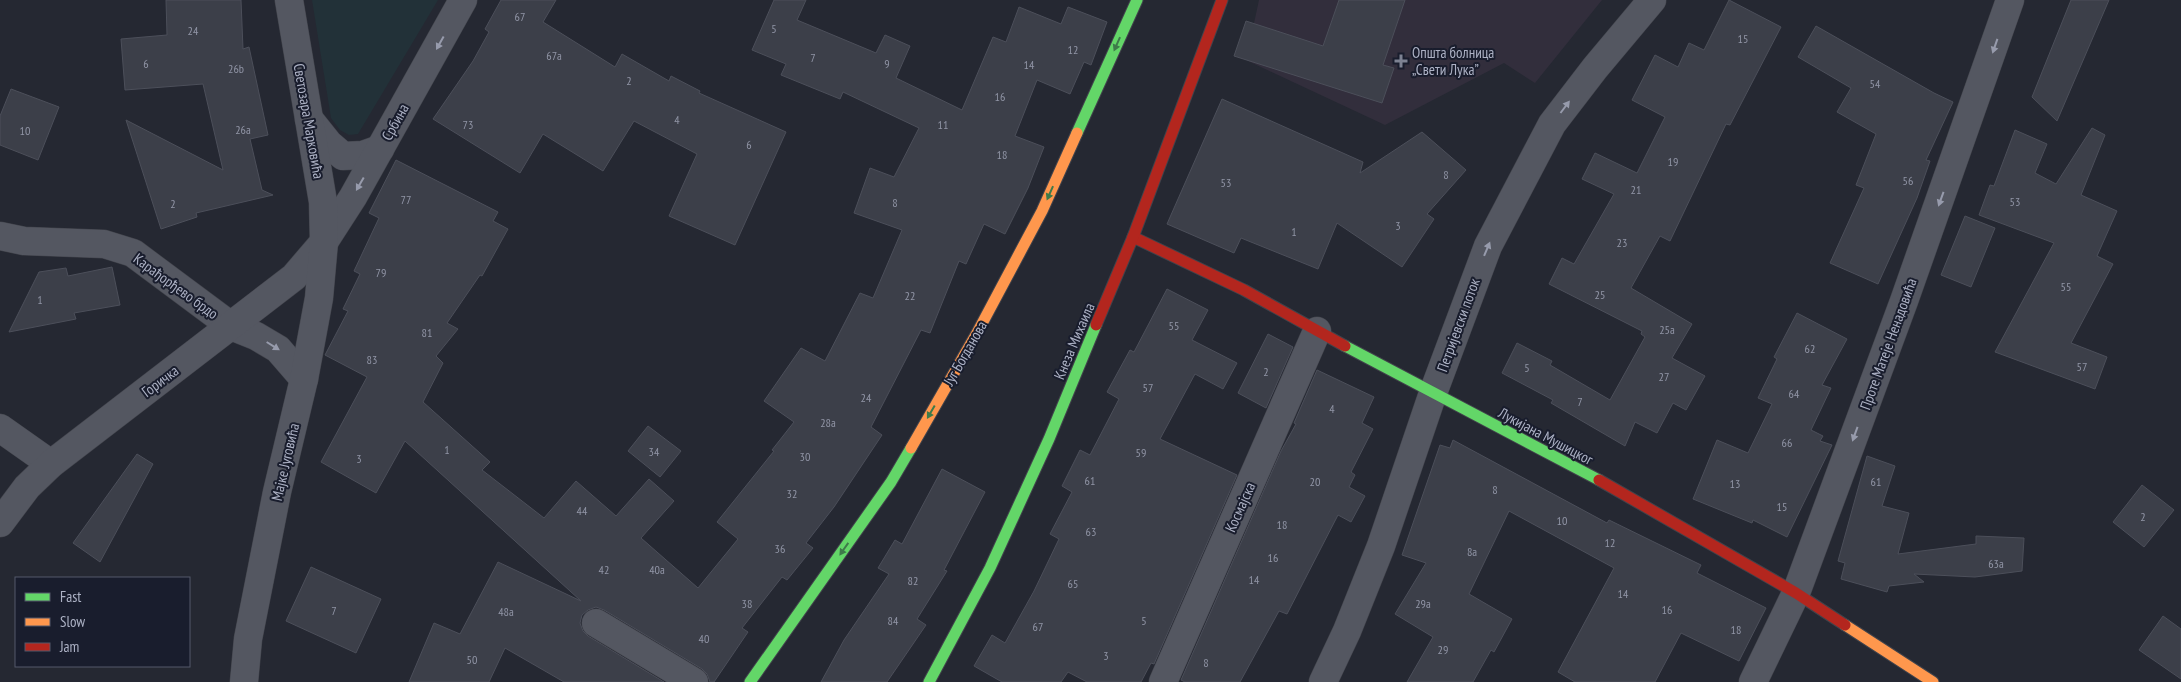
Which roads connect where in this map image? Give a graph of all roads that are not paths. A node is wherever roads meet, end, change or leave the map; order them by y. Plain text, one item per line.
1 (289, 0) edge
2 (463, 0) edge
3 (1137, 0) edge
4 (1222, 0) edge
5 (1652, 0) edge
6 (2010, 0) edge
7 (308, 117) junction
8 (380, 149) junction
9 (0, 236) edge
10 (1133, 237) junction
11 (324, 242) junction
12 (231, 326) junction
13 (1317, 331) junction
14 (304, 379) junction
15 (1433, 393) junction
16 (0, 428) edge
17 (51, 464) junction
18 (0, 523) edge
19 (1796, 593) junction
20 (596, 623) dead end
21 (933, 681) edge
22 (244, 682) edge
23 (694, 682) edge
24 (750, 682) edge
25 (1163, 682) edge
26 (1323, 682) edge
27 (1753, 682) edge
28 (1933, 682) edge

1 - 7 street, Светозара Марковића
2 -> 8 street, Србина
3 -> 24 street, Југ Богданова
4 - 10 street, Кнеза Михаила
15 -> 5 street, Петријевски поток
6 -> 19 street, Проте Матеје Ненадовића
7 - 8 street
7 - 11 street, Светозара Марковића
8 -> 11 street, Србина
9 - 12 street, Карађорђево брдо
10 - 13 street, Лукијана Мушицког
10 - 21 street, Кнеза Михаила
11 - 12 street, Горичка
11 - 14 street, Мајке Југовића
12 -> 14 street, Карађорђево брдо
12 - 17 street, Горичка
13 - 15 street, Лукијана Мушицког
13 - 25 street, Космајска
14 - 22 street, Мајке Југовића
15 - 19 street, Лукијана Мушицког
15 - 26 street, Петријевски поток
16 - 17 street
17 - 18 street, Горичка
19 - 27 street, Проте Матеје Ненадовића
19 - 28 street, Лукијана Мушицког
20 - 23 street

